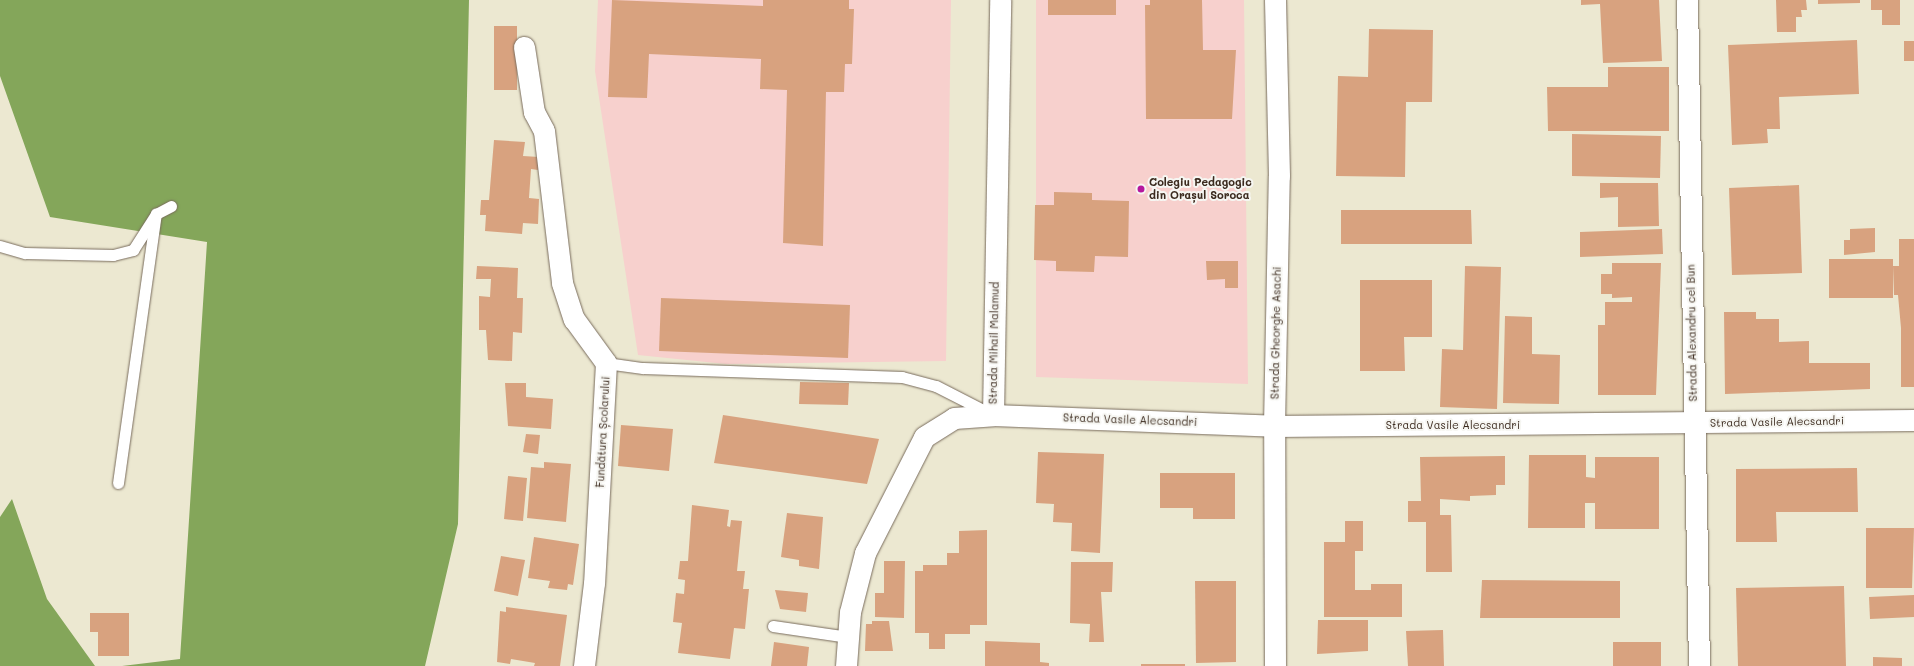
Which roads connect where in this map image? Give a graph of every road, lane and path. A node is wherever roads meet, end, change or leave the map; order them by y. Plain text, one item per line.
1 (1000, 0) edge
2 (1275, 0) edge
3 (1687, 0) edge
4 (524, 47) dead end
5 (171, 206) dead end
6 (156, 214) junction
7 (0, 246) edge
8 (606, 363) junction
9 (993, 415) junction
10 (1914, 420) edge
11 (1693, 424) junction
12 (1274, 426) junction
13 (118, 483) dead end
14 (773, 626) dead end
15 (848, 637) junction
16 (584, 666) edge
17 (846, 666) edge
18 (1275, 666) edge
19 (1699, 666) edge

1 - 9 street, Strada Mihail Malamud
2 - 12 street, Strada Gheorghe Asachi
3 - 11 street, Strada Alexandru cel Bun
4 - 8 street, Fundătura Școlarului
5 - 6 lane
6 - 7 lane
6 - 13 lane
8 - 9 lane
8 - 16 street, Fundătura Școlarului
9 - 12 street, Strada Vasile Alecsandri
9 - 15 street, Strada Mihail Malamud
10 - 11 street, Strada Vasile Alecsandri
11 - 12 street, Strada Vasile Alecsandri
11 - 19 street, Strada Alexandru cel Bun
12 - 18 street, Strada Gheorghe Asachi
14 - 15 lane
15 - 17 street, Strada Mihail Malamud

